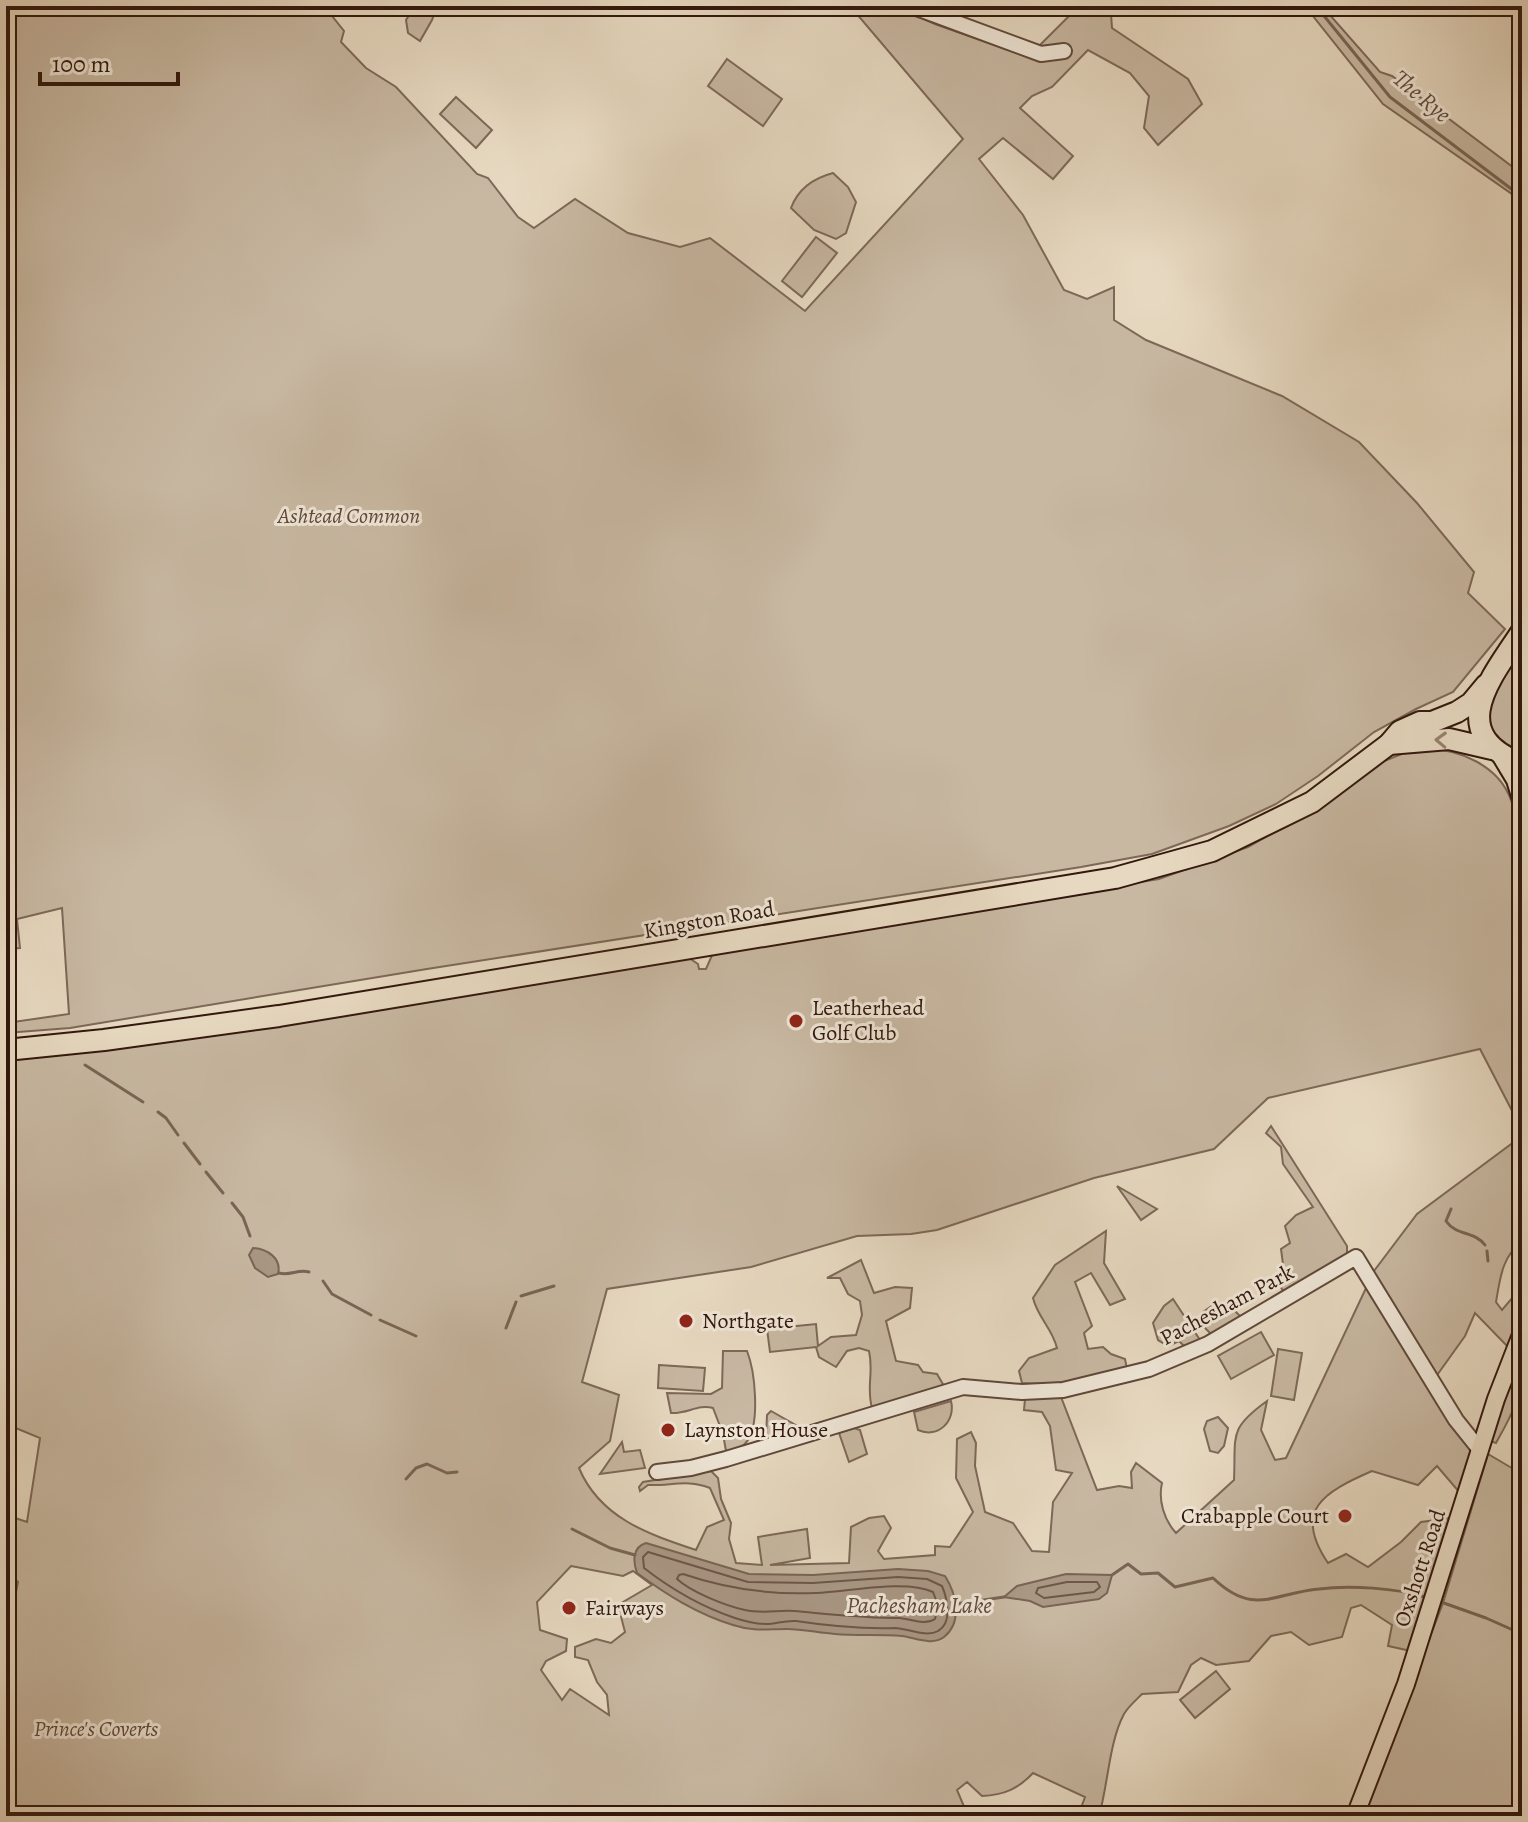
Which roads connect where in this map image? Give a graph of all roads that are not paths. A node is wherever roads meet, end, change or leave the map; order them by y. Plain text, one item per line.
1 (911, 6) edge
2 (1064, 51) dead end
3 (1522, 621) edge
4 (1522, 631) edge
5 (1522, 656) edge
6 (1490, 679) junction
7 (1420, 722) junction
8 (1389, 744) junction
9 (1496, 752) junction
10 (1522, 764) edge
11 (1522, 803) edge
12 (6, 1050) edge
13 (1522, 1332) edge
14 (1480, 1450) junction
15 (657, 1472) dead end
16 (1355, 1816) edge

1 - 2 street
3 - 7 highway
4 - 6 highway
5 - 6 highway
6 - 7 highway, Kingston Road
6 - 9 highway
7 - 8 highway, Kingston Road
9 -> 8 highway, Kingston Road
8 - 12 highway, Kingston Road
9 - 10 highway, Kingston Road
9 - 11 main road
13 - 14 main road, Oxshott Road
14 - 15 street, Pachesham Park
14 - 16 main road, Oxshott Road

